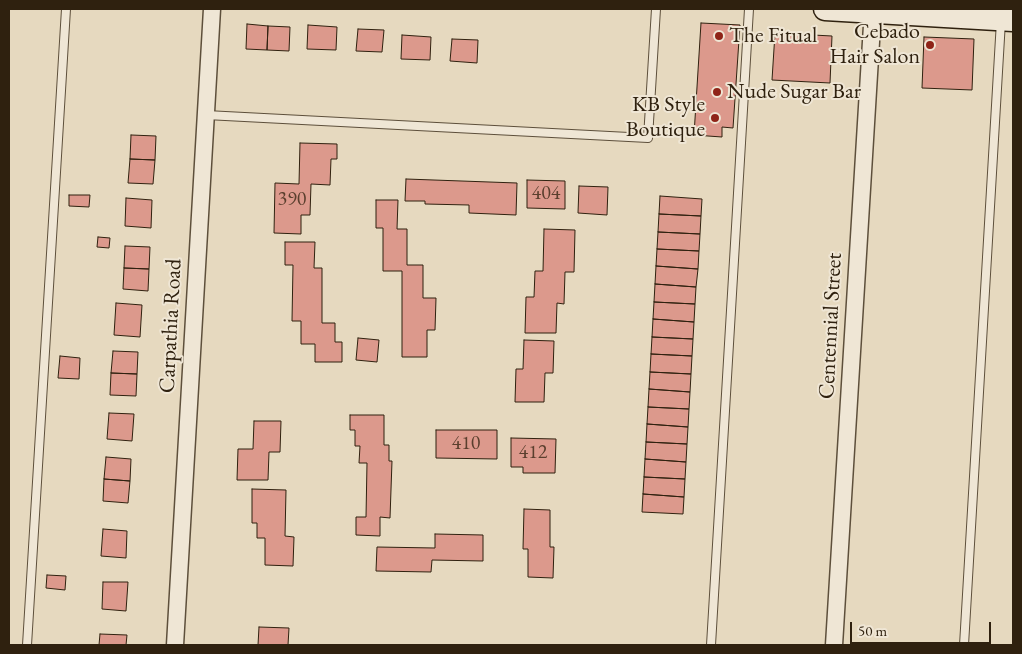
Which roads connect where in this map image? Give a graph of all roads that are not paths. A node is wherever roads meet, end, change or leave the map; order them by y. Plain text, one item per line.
1 (66, 9) edge
2 (212, 9) edge
3 (656, 9) edge
4 (749, 9) edge
5 (825, 9) edge
6 (873, 10) edge
7 (1007, 19) edge
8 (206, 115) junction
9 (27, 645) edge
10 (175, 645) edge
11 (711, 645) edge
12 (834, 645) edge
13 (964, 645) edge

1 - 9 lane
2 - 8 street, Carpathia Road
3 - 8 lane
4 - 11 lane
5 - 6 main road
6 - 7 main road
6 - 12 street, Centennial Street
7 - 13 lane
8 - 10 street, Carpathia Road

